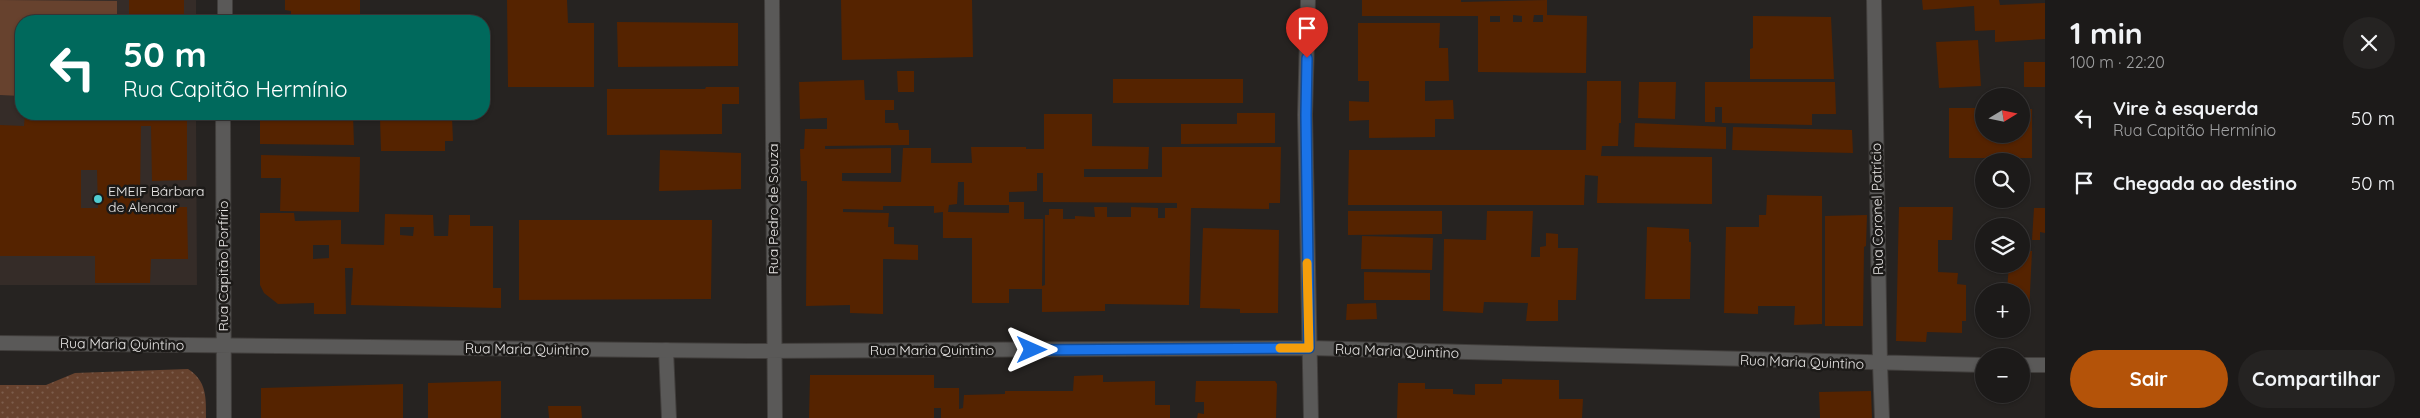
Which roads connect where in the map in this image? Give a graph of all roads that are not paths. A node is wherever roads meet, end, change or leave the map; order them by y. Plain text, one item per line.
1 (225, 0) edge
2 (772, 0) edge
3 (1308, 0) edge
4 (1874, 0) edge
5 (224, 15) edge
6 (224, 120) edge
7 (0, 343) edge
8 (223, 345) junction
9 (1309, 348) junction
10 (666, 350) junction
11 (774, 352) junction
12 (1880, 364) junction
13 (1975, 364) edge
14 (2030, 365) edge
15 (2045, 365) edge
16 (224, 418) edge
17 (669, 418) edge
18 (775, 418) edge
19 (1311, 418) edge
20 (1882, 418) edge

1 - 5 street
2 - 11 street, Rua Pedro de Souza
3 - 9 street
4 - 12 street, Rua Coronel Patrício
6 - 8 street, Rua Capitão Porfírio
7 - 8 street, Rua Maria Quintino
8 - 10 street, Rua Maria Quintino
8 - 16 street, Rua Capitão Porfírio
9 - 11 street, Rua Maria Quintino
9 - 12 street, Rua Maria Quintino
9 - 19 street
10 - 11 street, Rua Maria Quintino
10 - 17 street
11 - 18 street, Rua Pedro de Souza
12 - 13 street, Rua Maria Quintino
12 - 20 street, Rua Coronel Patrício
14 - 15 street

